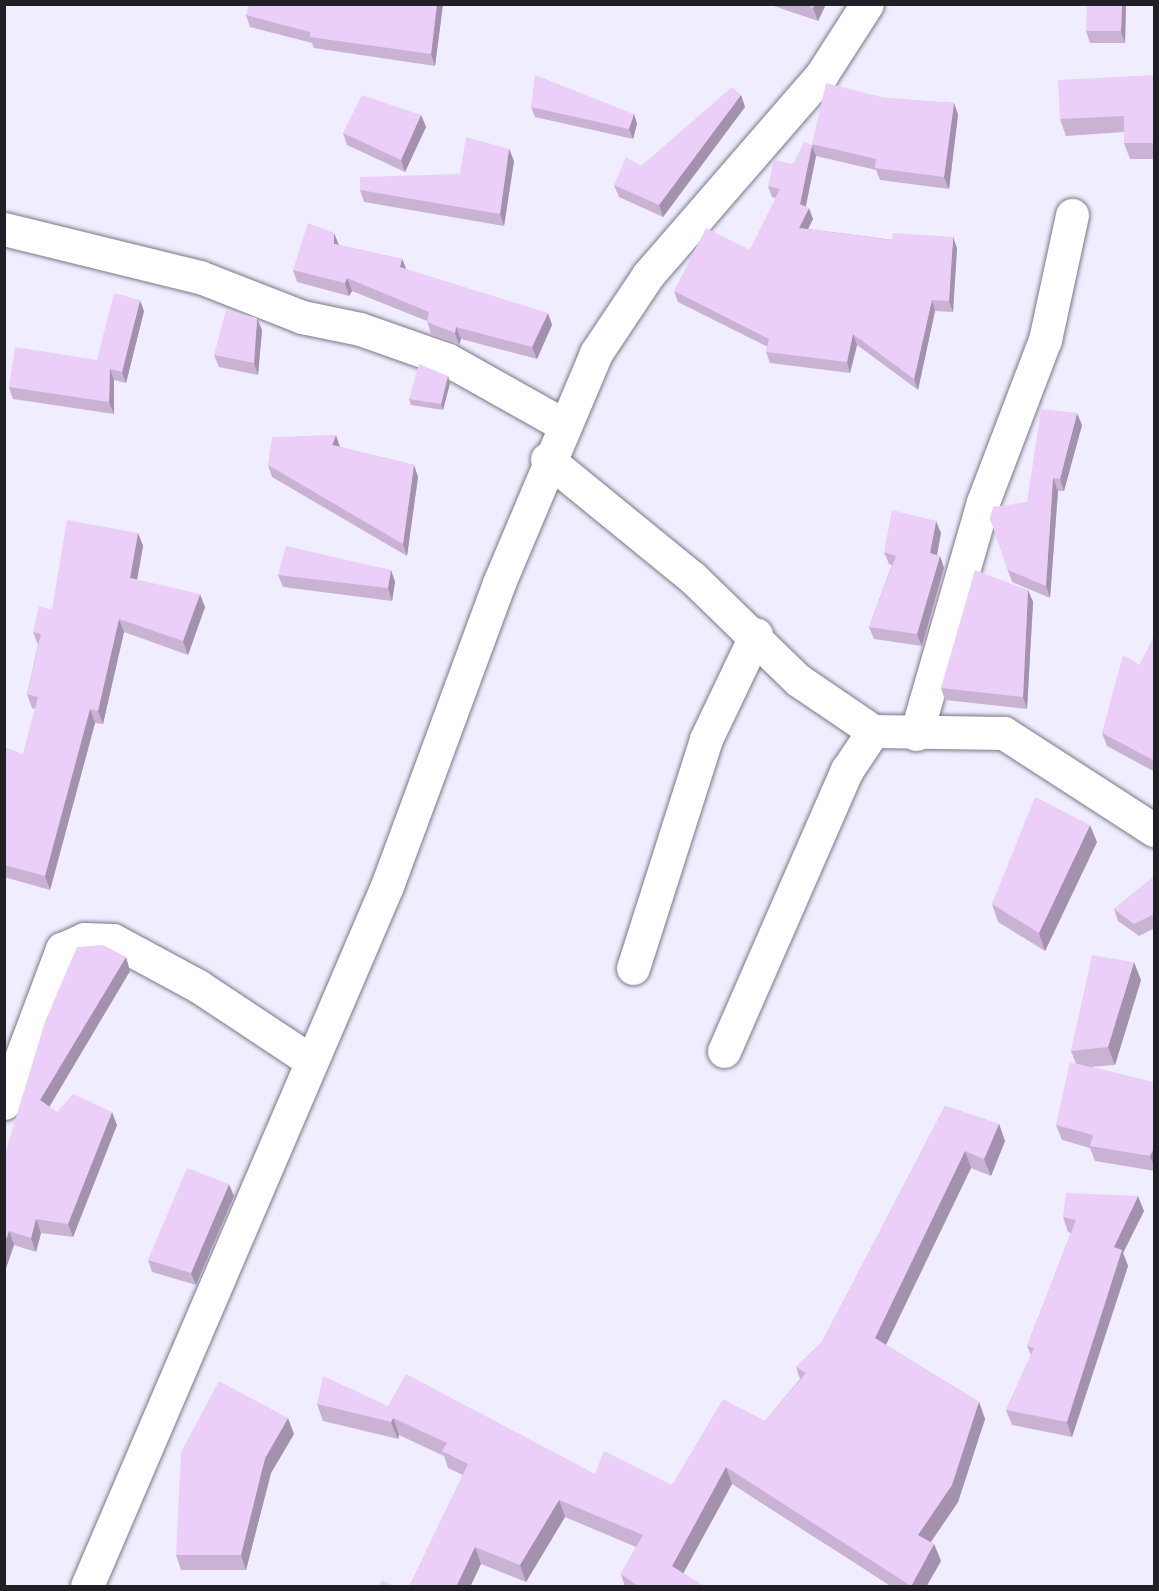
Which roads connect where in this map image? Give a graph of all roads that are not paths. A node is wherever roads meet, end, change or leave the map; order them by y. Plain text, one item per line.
1 (867, 4) edge
2 (1072, 215) dead end
3 (4, 229) edge
4 (562, 424) junction
5 (548, 459) junction
6 (756, 634) junction
7 (873, 731) junction
8 (916, 734) junction
9 (1155, 830) edge
10 (633, 968) dead end
11 (724, 1051) dead end
12 (310, 1060) junction
13 (4, 1103) edge
14 (87, 1587) edge

1 - 4 street
2 - 8 street
3 - 4 street
4 - 5 street
5 - 6 street
5 - 12 street
6 - 7 street
6 - 10 street
7 - 8 street
7 - 11 street
8 - 9 street
12 - 13 street
12 - 14 street

